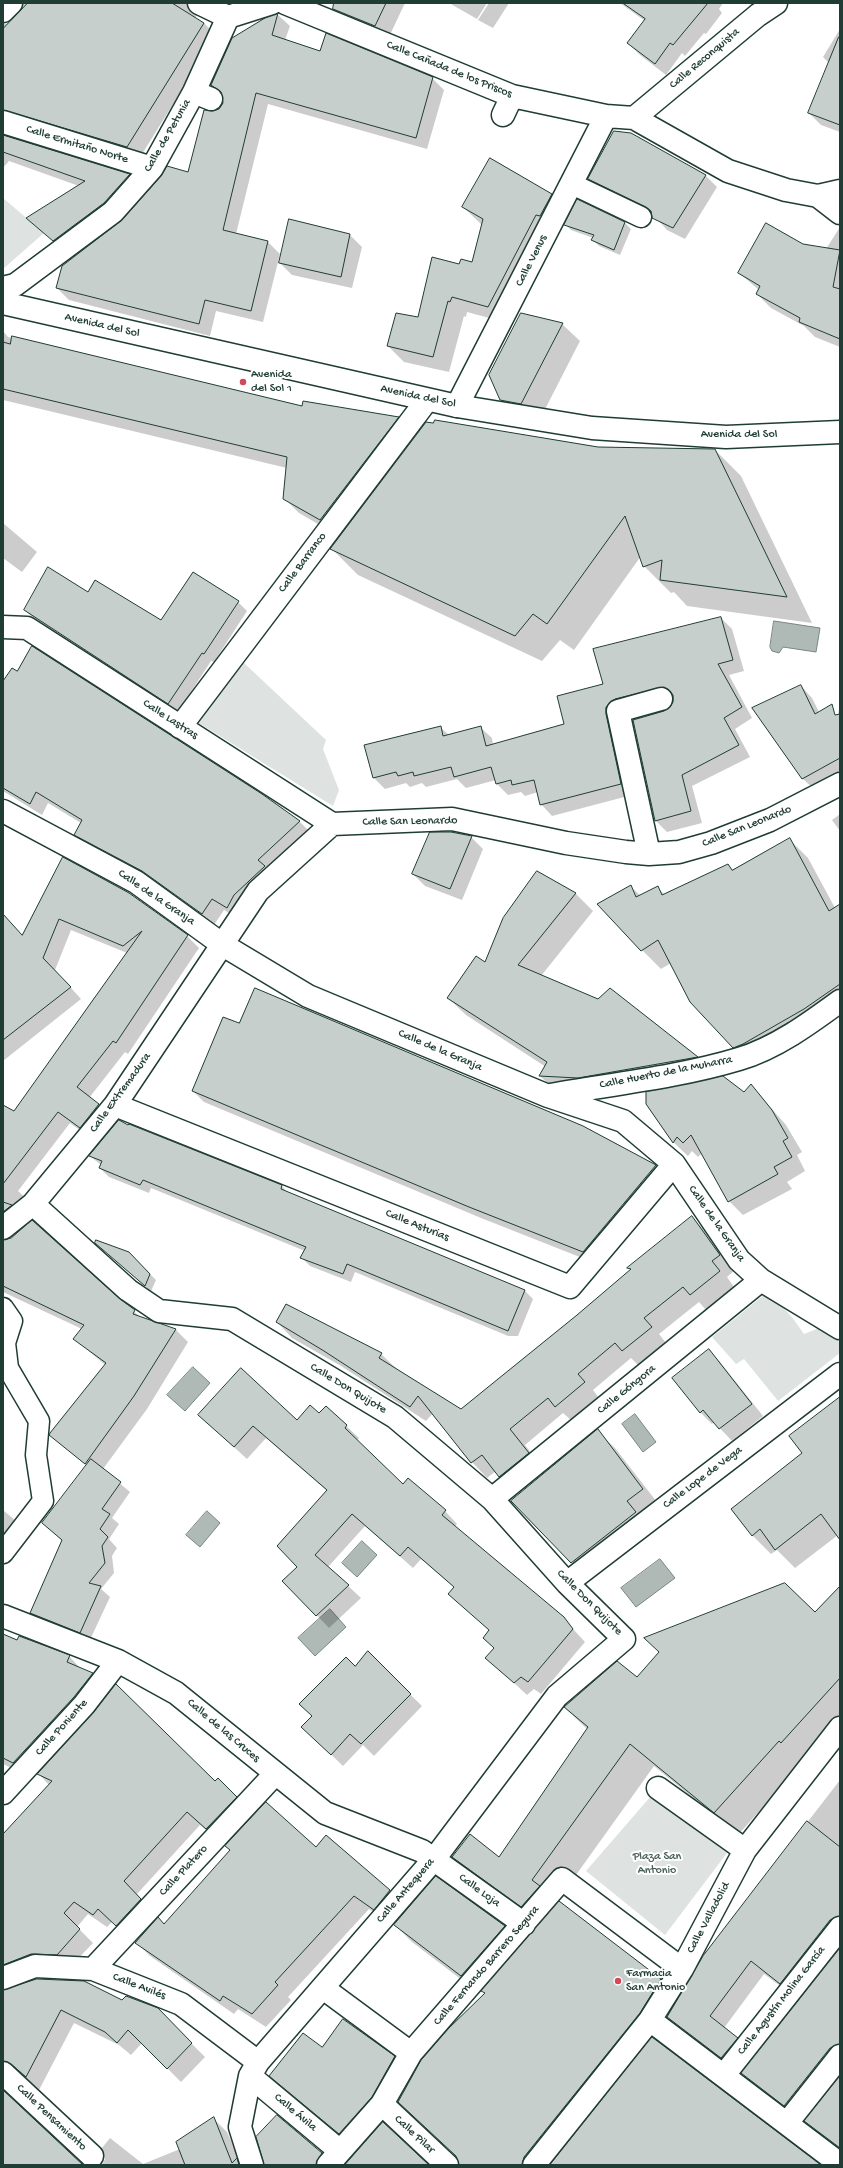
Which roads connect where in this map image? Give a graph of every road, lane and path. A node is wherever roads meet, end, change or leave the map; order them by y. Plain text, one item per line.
1 (11, 3) edge
2 (199, 3) edge
3 (272, 3) edge
4 (285, 3) edge
5 (776, 3) edge
6 (3, 11) edge
7 (228, 17) junction
8 (606, 116) junction
9 (634, 118) junction
10 (3, 122) edge
11 (152, 168) junction
12 (572, 184) junction
13 (840, 191) edge
14 (818, 196) junction
15 (840, 213) edge
16 (641, 217) dead end
17 (3, 288) edge
18 (3, 303) edge
19 (427, 400) junction
20 (457, 406) junction
21 (840, 432) edge
22 (3, 627) edge
23 (661, 699) dead end
24 (180, 726) junction
25 (840, 784) edge
26 (3, 811) edge
27 (332, 824) junction
28 (649, 854) junction
29 (223, 945) junction
30 (840, 1001) edge
31 (548, 1096) junction
32 (115, 1105) junction
33 (674, 1164) junction
34 (33, 1204) junction
35 (3, 1228) edge
36 (761, 1280) junction
37 (3, 1308) edge
38 (840, 1328) edge
39 (840, 1374) edge
40 (492, 1499) junction
41 (3, 1553) edge
42 (567, 1583) junction
43 (3, 1616) edge
44 (624, 1639) joint
45 (118, 1661) junction
46 (840, 1728) edge
47 (275, 1774) junction
48 (658, 1788) dead end
49 (3, 1793) edge
50 (745, 1850) junction
51 (435, 1858) junction
52 (524, 1924) junction
53 (840, 1928) edge
54 (93, 1969) junction
55 (682, 1969) junction
56 (3, 1978) edge
57 (323, 1988) junction
58 (650, 2020) junction
59 (411, 2053) junction
60 (840, 2056) edge
61 (254, 2069) junction
62 (3, 2072) edge
63 (724, 2075) junction
64 (382, 2104) junction
65 (787, 2123) junction
66 (334, 2158) edge
67 (93, 2161) edge
68 (840, 2164) edge
69 (252, 2165) edge
70 (447, 2165) edge
71 (534, 2165) edge

1 - 6 street
2 - 7 street
3 - 7 street
4 - 8 street, Calle Cañada de los Priscos
5 - 9 street, Calle Reconquista
7 - 11 street, Calle de Petunia
8 - 9 street, Calle Cañada de los Priscos
8 - 12 street, Calle Venus
9 - 14 street, Calle Cañada de los Priscos
10 - 11 street, Calle Ermitaño Norte
11 - 17 street, Calle de Petunia
12 - 16 street
12 - 20 street, Calle Venus
13 - 14 street, Calle Cañada de los Priscos
14 - 15 street
18 - 19 street, Avenida del Sol
19 - 20 street, Avenida del Sol
19 - 24 street, Calle Barranco
20 - 21 street, Avenida del Sol
22 - 24 street, Calle Lastras
23 - 28 street
24 - 27 street, Calle Lastras
25 - 28 street, Calle San Leonardo
26 - 29 street, Calle de la Granja
27 - 28 street, Calle San Leonardo
27 - 29 street
29 - 31 street, Calle de la Granja
29 - 32 street, Calle Extremadura
30 - 31 street, Calle Huerto de la Muharra
31 - 33 street, Calle de la Granja
32 - 33 street, Calle Asturias
32 - 34 street, Calle Extremadura
33 - 36 street, Calle de la Granja
34 - 35 street, Calle Extremadura
34 - 40 street, Calle Don Quijote
36 - 38 street, Calle de la Granja
36 - 40 street, Calle Góngora
37 - 41 street
39 - 42 street, Calle Lope de Vega
40 - 42 street, Calle Don Quijote
42 - 44 street, Calle Don Quijote
43 - 45 street, Calle de las Cruces
44 - 51 street, Calle Antequera
45 - 47 street, Calle de las Cruces
45 - 49 street, Calle Poniente
46 - 50 street, Calle Valladolid
47 - 51 street, Calle de las Cruces
47 - 54 street, Calle Platero
48 - 50 street
50 - 55 street, Calle Valladolid
51 - 52 street, Calle Loja
51 - 57 street, Calle Antequera
52 - 55 street, Calle Fernando Barrero Segura
52 - 59 street, Calle Fernando Barrero Segura
53 - 63 street, Calle Agustín Molina García
54 - 56 street, Calle Avilés
54 - 61 street, Calle Avilés
55 - 58 street, Calle Valladolid
57 - 59 street
57 - 61 street, Calle Antequera
58 - 63 street
58 - 71 street, Calle Valladolid
59 - 64 street, Calle Fernando Barrero Segura
60 - 65 street
61 - 66 street, Calle Ávila
61 - 69 street, Calle Antequera
62 - 67 street, Calle Pensamiento
63 - 65 street
64 - 66 street, Calle Fernando Barrero Segura
64 - 70 street, Calle Pilar
65 - 68 street

